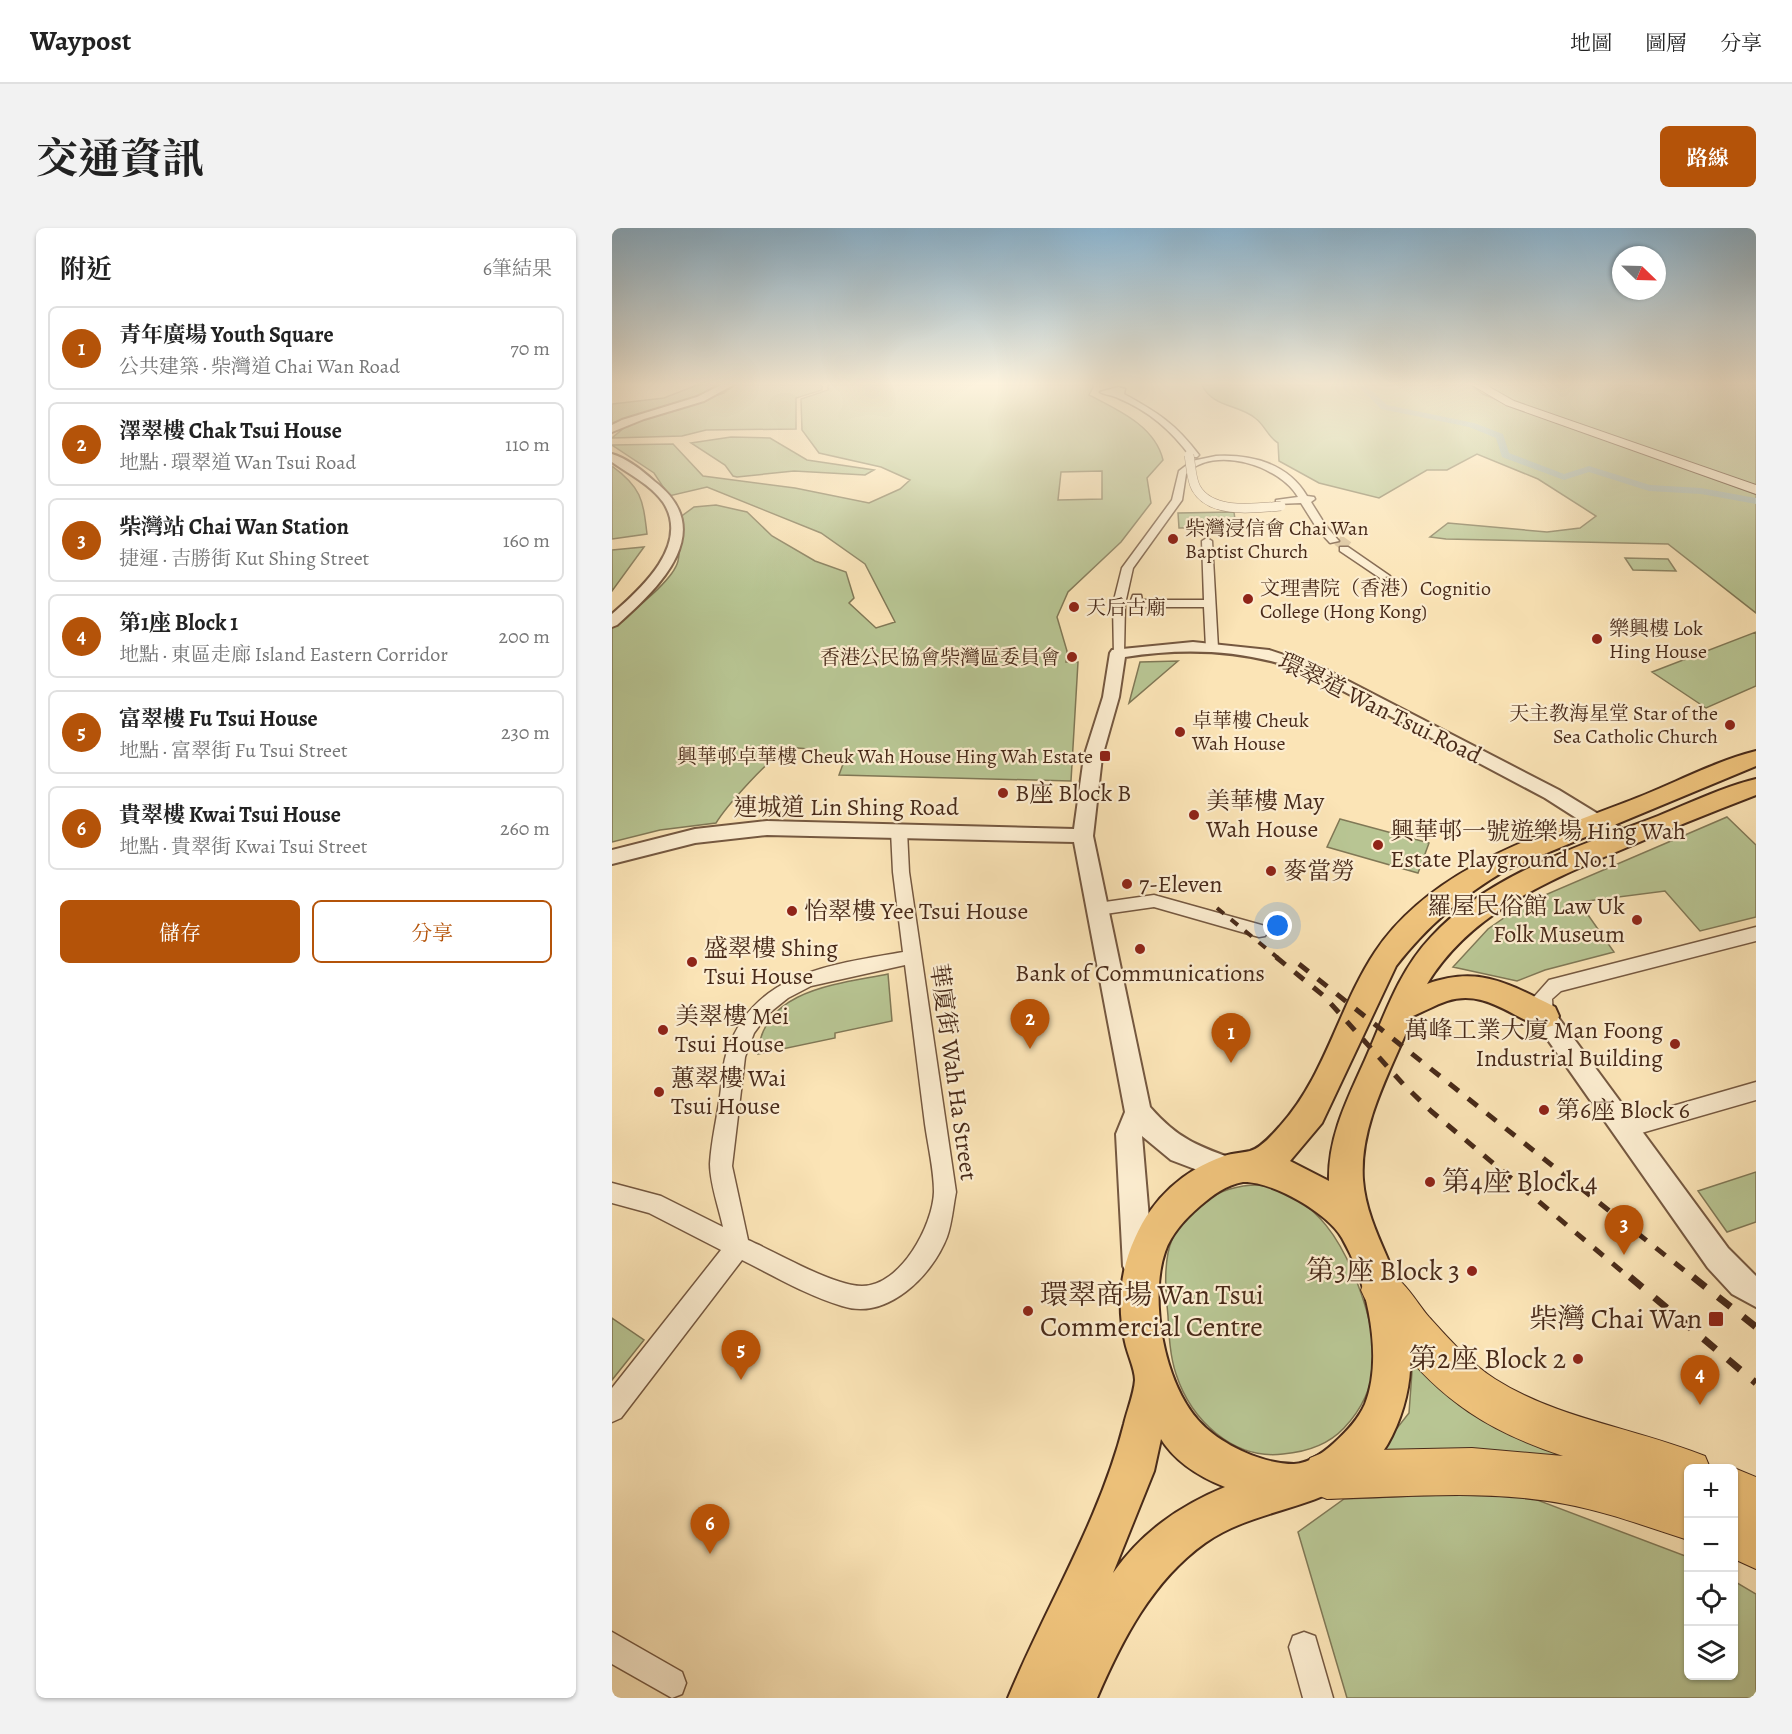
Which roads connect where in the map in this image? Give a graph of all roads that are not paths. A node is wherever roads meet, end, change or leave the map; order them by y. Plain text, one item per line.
1 (1190, 454) edge
2 (1653, 454) edge
3 (612, 457) edge
4 (1756, 490) edge
5 (1308, 501) junction
6 (1207, 541) dead end
7 (1384, 576) dead end
8 (1136, 602) dead end
9 (1210, 604) junction
10 (612, 622) edge
11 (1212, 648) junction
12 (1118, 653) junction
13 (1756, 758) edge
14 (1756, 786) edge
15 (1600, 822) junction
16 (899, 831) junction
17 (1083, 836) junction
18 (1624, 839) junction
19 (612, 857) edge
20 (1098, 909) junction
21 (1259, 931) dead end
22 (1756, 934) edge
23 (912, 957) junction
24 (1405, 1007) junction
25 (1544, 1016) junction
26 (1756, 1091) edge
27 (1138, 1112) junction
28 (1624, 1129) junction
29 (1242, 1168) junction
30 (612, 1193) edge
31 (1355, 1225) junction
32 (738, 1247) junction
33 (1138, 1279) junction
34 (1382, 1290) junction
35 (1756, 1292) edge
36 (1155, 1379) junction
37 (612, 1409) edge
38 (1684, 1471) edge
39 (1308, 1479) junction
40 (1738, 1494) edge
41 (1756, 1502) edge
42 (1684, 1513) edge
43 (1738, 1536) edge
44 (1756, 1544) edge
45 (612, 1647) edge
46 (1304, 1647) dead end
47 (671, 1683) dead end
48 (1032, 1698) edge
49 (1073, 1698) edge
50 (1318, 1698) edge

1 - 5 street, bridge
2 - 4 main road
3 - 10 street
5 - 7 street
5 - 12 street
6 - 9 street
8 - 9 street
9 - 11 street
11 - 12 street, 環翠道 Wan Tsui Road
11 - 15 street, 環翠道 Wan Tsui Road
12 - 17 street
13 - 15 main road
14 - 18 main road
15 - 18 street, 環翠道 Wan Tsui Road
15 - 29 main road
16 - 17 street, 連城道 Lin Shing Road
16 - 19 street, 連城道 Lin Shing Road
16 - 23 street, 華廈街 Wah Ha Street
17 - 20 street
18 - 24 main road
20 - 21 street
20 - 27 street
22 - 25 street
23 - 32 street
23 - 32 street, 華廈街 Wah Ha Street
24 - 25 main road
24 - 31 main road
25 - 28 street
26 - 28 street
27 - 29 street
27 - 33 street
28 - 35 street
29 - 31 main road
29 - 33 main road
30 - 32 street
31 - 34 main road
32 - 37 street
33 - 36 main road
34 - 38 highway
34 - 39 main road
36 - 39 main road
36 - 48 main road
39 - 42 highway
39 - 49 main road
40 - 41 highway
43 - 44 highway
45 - 47 street
46 - 50 street

